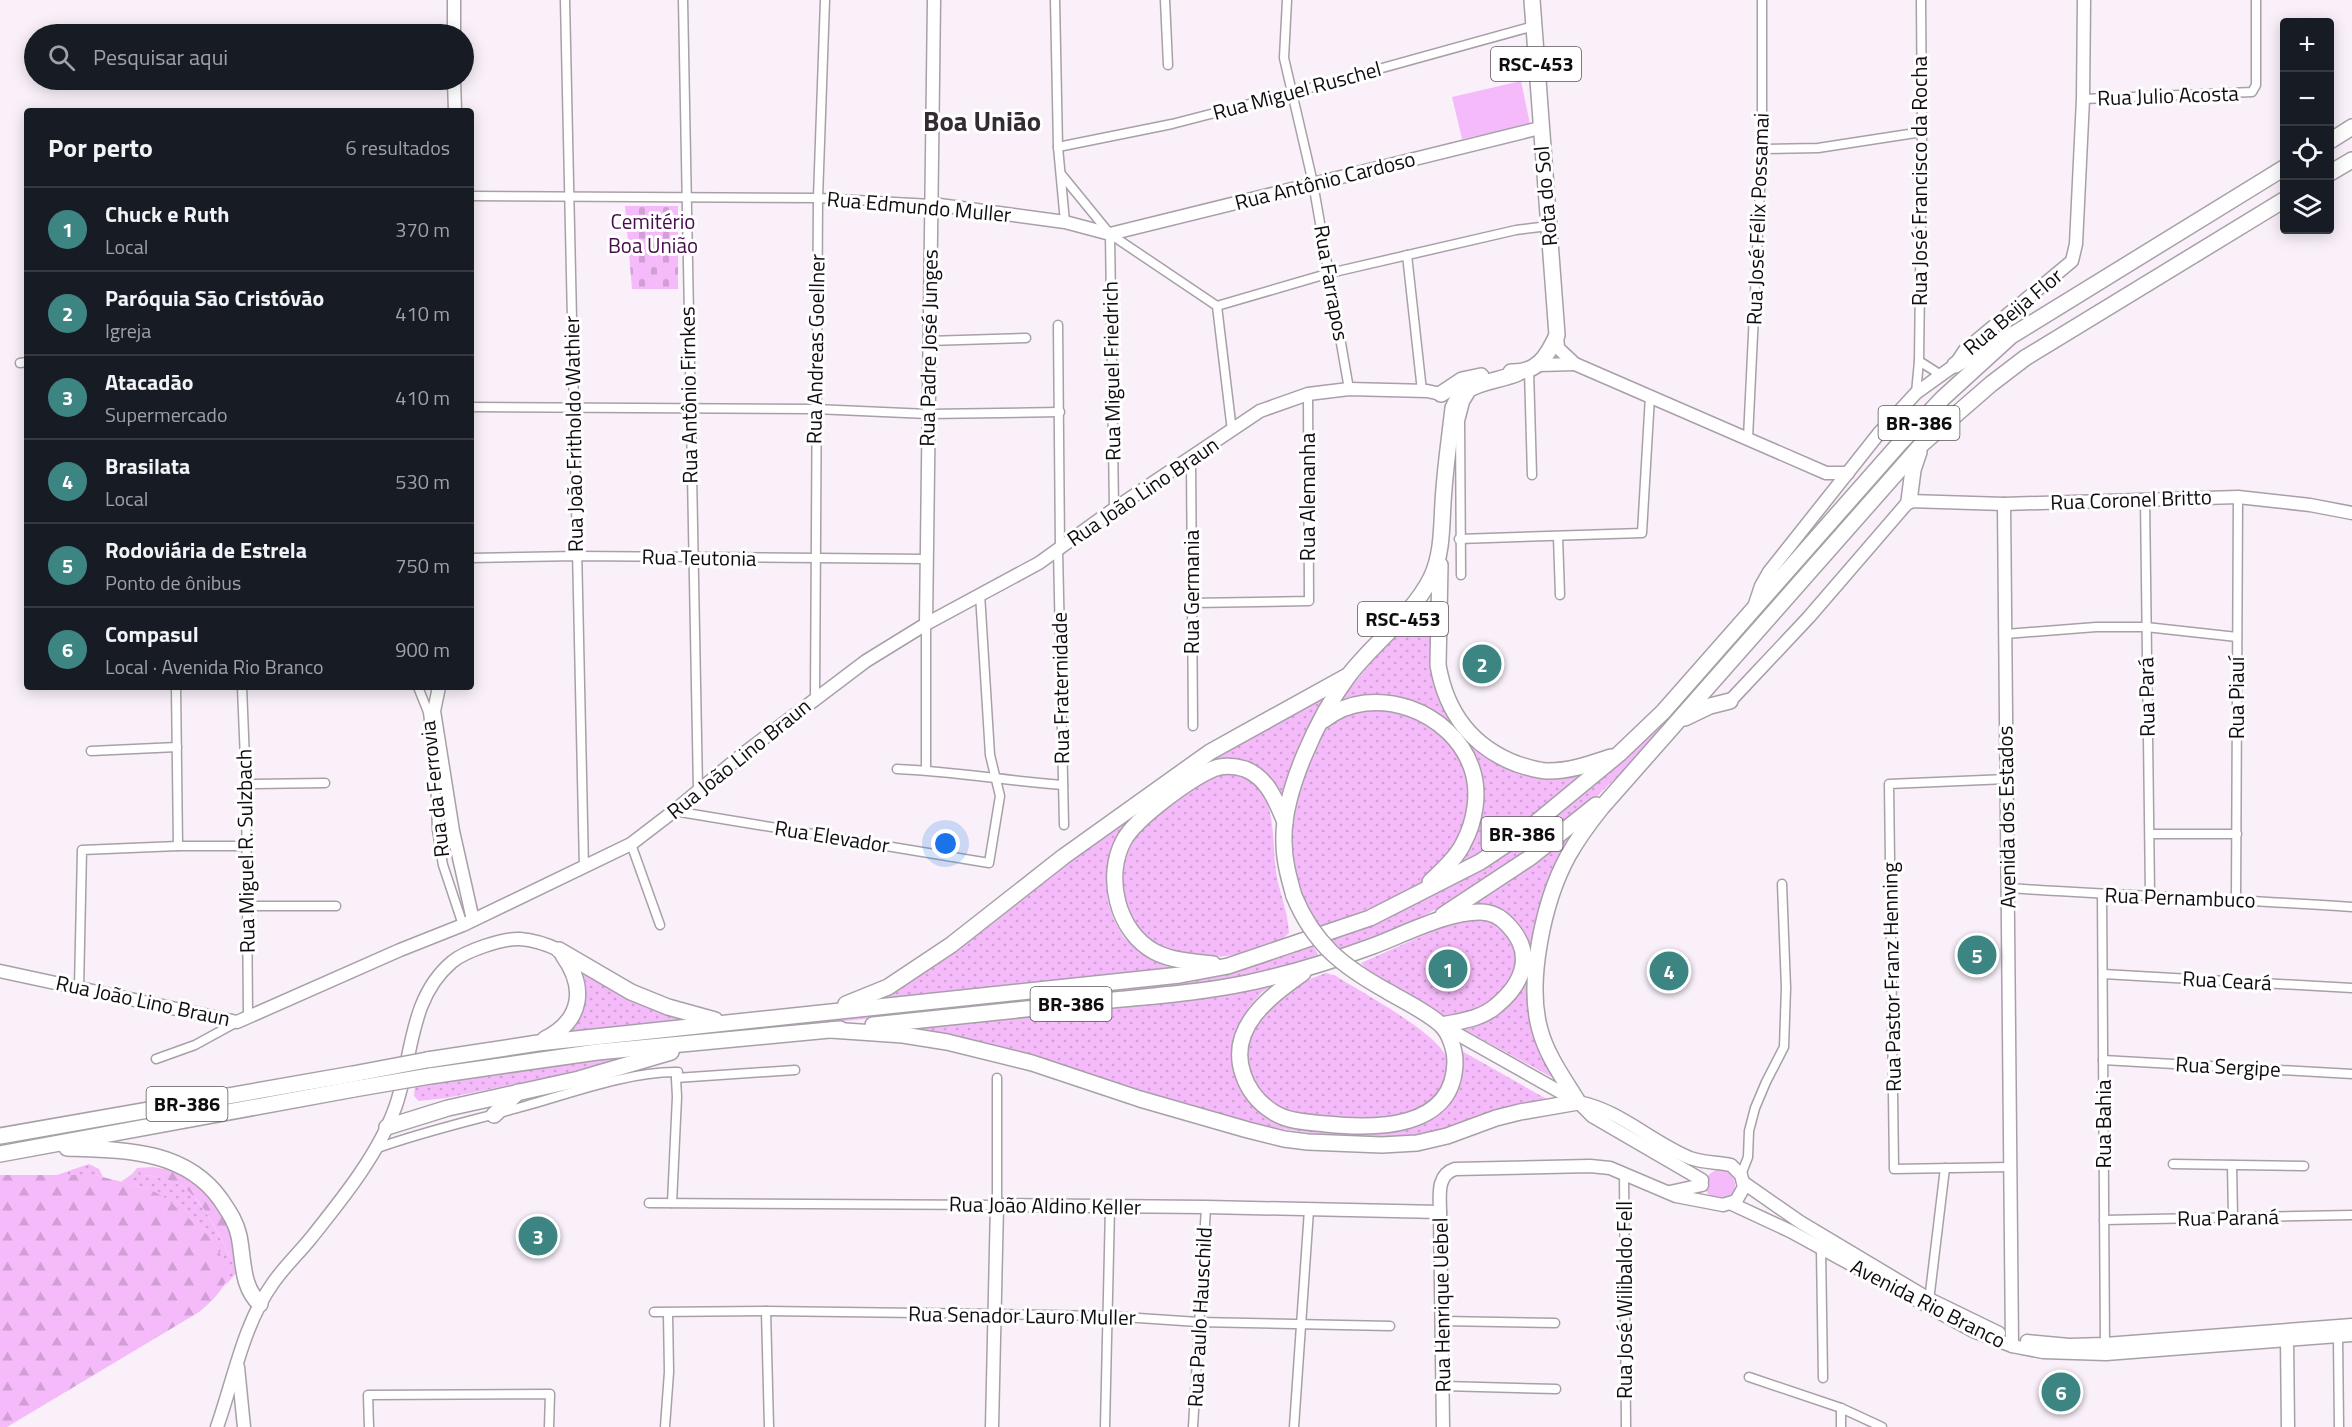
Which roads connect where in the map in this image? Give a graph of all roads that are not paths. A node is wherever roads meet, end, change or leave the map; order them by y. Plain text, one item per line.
1 (454, 0) edge
2 (565, 0) edge
3 (683, 0) edge
4 (825, 0) edge
5 (934, 0) edge
6 (1055, 0) edge
7 (1165, 0) edge
8 (1287, 0) edge
9 (1532, 0) edge
10 (1762, 0) edge
11 (1921, 0) edge
12 (2084, 0) edge
13 (2256, 0) edge
14 (454, 24) edge
15 (1534, 26) junction
16 (1168, 65) dead end
17 (454, 90) edge
18 (1292, 93) junction
19 (2084, 99) junction
20 (455, 108) edge
21 (2352, 127) edge
22 (1540, 128) junction
23 (1922, 132) junction
24 (2334, 138) edge
25 (1058, 147) junction
26 (1762, 149) junction
27 (2352, 160) edge
28 (2280, 170) edge
29 (2334, 171) edge
30 (1061, 174) junction
31 (1312, 183) junction
32 (474, 196) edge
33 (568, 197) junction
34 (686, 197) junction
35 (818, 198) junction
36 (2280, 202) edge
37 (932, 204) junction
38 (1065, 222) junction
39 (1548, 226) junction
40 (1110, 234) junction
41 (1407, 255) junction
42 (1330, 273) junction
43 (1217, 306) junction
44 (1058, 325) dead end
45 (1557, 335) junction
46 (2011, 336) junction
47 (1026, 338) dead end
48 (928, 341) junction
49 (1919, 361) junction
50 (1575, 364) junction
51 (1955, 365) junction
52 (1528, 369) junction
53 (1941, 375) junction
54 (1479, 385) junction
55 (1349, 389) junction
56 (1422, 391) junction
57 (1441, 393) junction
58 (1460, 393) junction
59 (1916, 393) junction
60 (1308, 394) junction
61 (1650, 396) junction
62 (474, 407) edge
63 (689, 409) junction
64 (575, 410) junction
65 (816, 410) junction
66 (1060, 412) junction
67 (928, 414) junction
68 (1232, 431) junction
69 (1748, 438) junction
70 (1922, 444) junction
71 (1449, 448) junction
72 (1191, 459) junction
73 (1827, 473) junction
74 (1848, 473) junction
75 (1532, 475) dead end
76 (1838, 487) junction
77 (1444, 489) junction
78 (2238, 497) junction
79 (2145, 499) junction
80 (1910, 501) junction
81 (2004, 504) junction
82 (1114, 509) junction
83 (2352, 513) edge
84 (1558, 537) junction
85 (1459, 539) junction
86 (1059, 550) junction
87 (1440, 552) junction
88 (576, 556) junction
89 (474, 558) edge
90 (692, 558) junction
91 (815, 559) junction
92 (926, 559) junction
93 (1461, 575) dead end
94 (980, 594) junction
95 (1560, 595) dead end
96 (1192, 603) junction
97 (1755, 606) junction
98 (926, 624) junction
99 (2146, 627) junction
100 (2006, 634) junction
101 (2237, 637) junction
102 (1349, 675) junction
103 (176, 690) edge
104 (242, 690) edge
105 (420, 690) edge
106 (438, 690) edge
107 (815, 699) junction
108 (1730, 701) joint
109 (431, 711) junction
110 (1677, 723) junction
111 (1320, 724) junction
112 (1193, 726) dead end
113 (177, 747) junction
114 (90, 751) dead end
115 (1619, 754) junction
116 (897, 769) dead end
117 (926, 770) junction
118 (2007, 779) junction
119 (995, 780) junction
120 (325, 783) dead end
121 (246, 784) junction
122 (1620, 784) junction
123 (1063, 785) junction
124 (698, 790) junction
125 (674, 811) junction
126 (1285, 822) junction
127 (1064, 825) dead end
128 (2150, 834) junction
129 (2236, 834) junction
130 (631, 844) junction
131 (178, 846) junction
132 (246, 846) junction
133 (584, 868) junction
134 (1782, 884) dead end
135 (2008, 888) junction
136 (2102, 895) junction
137 (2150, 895) junction
138 (1413, 896) junction
139 (2236, 899) junction
140 (248, 906) junction
141 (336, 906) dead end
142 (2352, 907) edge
143 (468, 922) junction
144 (1427, 924) junction
145 (660, 925) dead end
146 (559, 950) junction
147 (1228, 966) junction
148 (1311, 967) junction
149 (0, 971) edge
150 (2103, 974) junction
151 (79, 988) junction
152 (2352, 988) edge
153 (826, 1011) junction
154 (242, 1019) junction
155 (723, 1022) junction
156 (1442, 1025) junction
157 (831, 1030) junction
158 (538, 1043) junction
159 (705, 1043) junction
160 (156, 1059) dead end
161 (2103, 1060) junction
162 (795, 1070) dead end
163 (2352, 1074) edge
164 (676, 1078) junction
165 (997, 1078) dead end
166 (353, 1081) junction
167 (519, 1090) junction
168 (1578, 1102) junction
169 (495, 1115) junction
170 (387, 1127) junction
171 (0, 1136) edge
172 (40, 1147) junction
173 (375, 1149) junction
174 (0, 1154) edge
175 (1716, 1164) junction
176 (2173, 1164) dead end
177 (2232, 1165) junction
178 (2304, 1166) dead end
179 (2011, 1167) junction
180 (1945, 1168) junction
181 (1624, 1173) junction
182 (1743, 1179) junction
183 (1702, 1183) junction
184 (1673, 1194) junction
185 (649, 1203) dead end
186 (672, 1203) junction
187 (1713, 1203) junction
188 (1732, 1204) junction
189 (997, 1205) junction
190 (1110, 1207) junction
191 (1206, 1207) junction
192 (1309, 1210) junction
193 (1749, 1211) junction
194 (1440, 1212) junction
195 (2352, 1215) edge
196 (2234, 1217) junction
197 (2104, 1220) junction
198 (1821, 1249) junction
199 (1928, 1304) junction
200 (257, 1311) junction
201 (766, 1311) junction
202 (654, 1312) dead end
203 (668, 1313) junction
204 (994, 1314) junction
205 (1108, 1316) junction
206 (1442, 1321) junction
207 (1198, 1322) junction
208 (1555, 1323) dead end
209 (1301, 1325) junction
210 (2352, 1325) edge
211 (1390, 1326) dead end
212 (2352, 1335) edge
213 (2338, 1336) junction
214 (2287, 1340) junction
215 (2012, 1342) junction
216 (2105, 1349) junction
217 (238, 1363) junction
218 (1749, 1377) dead end
219 (1823, 1378) dead end
220 (1443, 1386) junction
221 (1556, 1389) dead end
222 (1841, 1408) junction
223 (217, 1427) edge
224 (244, 1427) edge
225 (369, 1427) edge
226 (549, 1427) edge
227 (665, 1427) edge
228 (769, 1427) edge
229 (992, 1427) edge
230 (1105, 1427) edge
231 (1193, 1427) edge
232 (1294, 1427) edge
233 (1443, 1427) edge
234 (1626, 1427) edge
235 (1841, 1427) edge
236 (1882, 1427) edge
237 (2288, 1427) edge
238 (2339, 1427) edge

1 - 14 street
2 - 33 street, Rua João Fritholdo Wathier
3 - 34 street, Rua Antônio Firnkes
4 - 35 street, Rua Andreas Goellner
5 - 37 street, Rua Padre José Junges
6 - 25 street
7 - 16 street
8 - 18 street, Rua Farrapos
9 - 15 highway, Rota do Sol / RSC-453
10 - 26 street, Rua José Félix Possamai
11 - 23 street, Rua José Francisco da Rocha
12 - 19 street
13 - 19 street, Rua Julio Acosta
15 - 18 street, Rua Miguel Ruschel
15 - 22 highway, Rota do Sol / RSC-453
17 - 20 street
18 - 25 street, Rua Miguel Ruschel
18 - 31 street, Rua Farrapos
19 - 51 street, Rua Beija Flor
21 - 24 highway
22 - 31 street, Rua Antônio Cardoso
22 - 39 highway, Rota do Sol / RSC-453
23 - 26 street
23 - 49 street, Rua José Francisco da Rocha
25 - 30 street
26 - 69 street, Rua José Félix Possamai
27 - 29 highway
28 - 46 highway, BR-386
30 - 38 street
30 - 40 street
31 - 40 street, Rua Antônio Cardoso
31 - 42 street, Rua Farrapos
32 - 33 street, Rua Edmundo Muller
33 - 34 street, Rua Edmundo Muller
33 - 64 street, Rua João Fritholdo Wathier
34 - 35 street, Rua Edmundo Muller
34 - 63 street, Rua Antônio Firnkes
35 - 37 street, Rua Edmundo Muller
35 - 65 street, Rua Andreas Goellner
36 - 70 highway, BR-386
37 - 38 street, Rua Edmundo Muller
37 - 48 street, Rua Padre José Junges
38 - 40 street, Rua Edmundo Muller
39 - 41 street
39 - 45 highway, Rota do Sol / RSC-453
40 - 43 street, Rua Edmundo Muller
40 - 82 street, Rua Miguel Friedrich
41 - 42 street
41 - 56 street
42 - 43 street
42 - 55 street, Rua Farrapos
43 - 68 street
44 - 66 street, Rua Fraternidade
45 - 50 street
45 - 52 highway
46 - 51 highway
46 - 97 highway, BR-386
47 - 48 street
48 - 67 street, Rua Padre José Junges
49 - 53 street
49 - 59 street, Rua José Francisco da Rocha
50 - 52 street
50 - 61 street
51 - 53 street, Rua Beija Flor
52 - 54 highway
52 - 57 highway
52 - 75 street
53 - 59 street, Rua Beija Flor
54 - 58 highway
54 - 85 street
55 - 56 street, Rua João Lino Braun
55 - 60 street, Rua João Lino Braun
56 - 57 street, Rua João Lino Braun
57 - 58 highway
57 - 71 highway
57 - 77 highway, RSC-453
58 - 71 highway, RSC-453
59 - 74 street, Rua Beija Flor
60 - 68 street, Rua João Lino Braun
60 - 96 street, Rua Alemanha
61 - 69 street
61 - 84 street
62 - 64 street
63 - 64 street
63 - 65 street
63 - 90 street, Rua Antônio Firnkes
64 - 88 street, Rua João Fritholdo Wathier
65 - 67 street
65 - 91 street, Rua Andreas Goellner
66 - 67 street
66 - 86 street, Rua Fraternidade
67 - 92 street, Rua Padre José Junges
68 - 72 street, Rua João Lino Braun
69 - 73 street
70 - 80 highway
70 - 110 highway, BR-386
71 - 77 highway, RSC-453
72 - 82 street, Rua João Lino Braun
72 - 96 street, Rua Germania
73 - 74 street
73 - 76 street
74 - 76 street, Rua Beija Flor
76 - 97 street, Rua Beija Flor
77 - 87 highway, RSC-453
78 - 79 street, Rua Coronel Britto
78 - 83 street, Rua Coronel Britto
78 - 101 street, Rua Piauí
79 - 81 street, Rua Coronel Britto
79 - 99 street, Rua Pará
80 - 81 street, Rua Coronel Britto
80 - 108 street
81 - 100 street, Avenida dos Estados
82 - 86 street, Rua João Lino Braun
84 - 85 street
84 - 95 street
85 - 93 street
86 - 94 street, Rua João Lino Braun
86 - 123 street, Rua Fraternidade
87 - 102 highway, RSC-453
87 - 115 highway
88 - 89 street, Rua Teutonia
88 - 90 street, Rua Teutonia
88 - 133 street, Rua João Fritholdo Wathier
90 - 91 street, Rua Teutonia
90 - 124 street, Rua Antônio Firnkes
91 - 92 street, Rua Teutonia
91 - 107 street, Rua Andreas Goellner
92 - 98 street, Rua Padre José Junges
94 - 98 street, Rua João Lino Braun
94 - 119 street
96 - 112 street, Rua Germania
97 - 115 highway, BR-386
98 - 107 street, Rua João Lino Braun
98 - 117 street
99 - 100 street
99 - 101 street
99 - 128 street, Rua Pará
100 - 118 street, Avenida dos Estados
101 - 129 street, Rua Piauí
102 - 111 highway, RSC-453
102 - 153 highway
103 - 113 street
104 - 121 street, Rua Miguel R. Sulzbach
105 - 109 street, Rua da Ferrovia
106 - 109 street
107 - 124 street, Rua João Lino Braun
108 - 110 highway
109 - 143 street
110 - 122 highway, BR-386
111 - 126 highway, RSC-453
111 - 138 highway
113 - 114 street
113 - 131 street
115 - 138 highway, BR-386
116 - 117 street
117 - 119 street
118 - 135 street, Avenida dos Estados
118 - 180 street, Rua Pastor Franz Henning
119 - 123 street
119 - 125 street, Rua Elevador
120 - 121 street
121 - 132 street, Rua Miguel R. Sulzbach
122 - 144 highway, BR-386
122 - 168 highway
123 - 127 street, Rua Fraternidade
124 - 125 street, Rua João Lino Braun
125 - 130 street, Rua João Lino Braun
126 - 147 highway
126 - 156 highway, RSC-453, bridge
128 - 129 street
128 - 137 street, Rua Pará
129 - 139 street, Rua Piauí
130 - 133 street, Rua João Lino Braun
130 - 145 street
131 - 132 street
131 - 151 street
132 - 140 street, Rua Miguel R. Sulzbach
133 - 143 street, Rua João Lino Braun
134 - 182 street
135 - 136 street, Rua Pernambuco
135 - 179 street, Avenida dos Estados
136 - 137 street, Rua Pernambuco
136 - 150 street, Rua Bahia
137 - 139 street, Rua Pernambuco
138 - 147 highway, BR-386
139 - 142 street, Rua Pernambuco
140 - 141 street
140 - 154 street, Rua Miguel R. Sulzbach
143 - 154 street, Rua João Lino Braun
144 - 148 highway, BR-386
144 - 156 highway
146 - 155 highway
146 - 158 highway
146 - 170 street
147 - 153 highway, BR-386
148 - 156 highway
148 - 157 highway, BR-386
149 - 151 street, Rua João Lino Braun
150 - 152 street, Rua Ceará
150 - 161 street, Rua Bahia
151 - 154 street, Rua João Lino Braun
153 - 155 highway, BR-386
154 - 160 street
155 - 158 highway, BR-386
156 - 168 street
157 - 159 highway, BR-386
157 - 168 highway
158 - 166 highway, BR-386, bridge
159 - 166 highway, BR-386, bridge
159 - 167 highway
161 - 163 street, Rua Sergipe
161 - 197 street, Rua Bahia
162 - 164 street
164 - 169 street
164 - 186 street
165 - 189 street
166 - 171 highway, BR-386
166 - 172 highway, BR-386
167 - 169 highway
167 - 170 highway
168 - 175 street, Avenida Rio Branco
168 - 183 street
169 - 173 street
170 - 173 street
172 - 174 highway, BR-386
172 - 200 highway
173 - 200 street
175 - 182 street, Avenida Rio Branco
175 - 183 street
176 - 177 street
177 - 178 street
177 - 196 street
179 - 180 street
179 - 215 street, Avenida dos Estados
180 - 199 street
181 - 184 street
181 - 194 street, Rua Henrique Uebel
181 - 234 street, Rua José Wilibaldo Fell
182 - 188 street
182 - 199 street, Avenida Rio Branco
183 - 184 street
183 - 187 street
184 - 187 street, Avenida Rio Branco
184 - 193 street
185 - 186 street, Rua João Aldino Keller
186 - 189 street, Rua João Aldino Keller
187 - 188 street, Avenida Rio Branco
188 - 193 street, Avenida Rio Branco
189 - 190 street, Rua João Aldino Keller
189 - 204 street
190 - 191 street, Rua João Aldino Keller
190 - 205 street
191 - 192 street, Rua João Aldino Keller
191 - 207 street, Rua Paulo Hauschild
192 - 194 street, Rua João Aldino Keller
192 - 209 street
193 - 198 street, Avenida Rio Branco
194 - 206 street, Rua Henrique Uebel
195 - 196 street, Rua Paraná
196 - 197 street, Rua Paraná
197 - 216 street, Rua Bahia
198 - 199 street, Avenida Rio Branco
198 - 219 street
199 - 215 street, Avenida Rio Branco
200 - 217 street
201 - 203 street, Rua Senador Lauro Muller
201 - 204 street, Rua Senador Lauro Muller
201 - 228 street
202 - 203 street, Rua Senador Lauro Muller
203 - 227 street
204 - 205 street, Rua Senador Lauro Muller
204 - 229 street
205 - 207 street, Rua Senador Lauro Muller
205 - 230 street
206 - 208 street
206 - 220 street, Rua Henrique Uebel
207 - 209 street, Rua Senador Lauro Muller
207 - 231 street, Rua Paulo Hauschild
209 - 211 street, Rua Senador Lauro Muller
209 - 232 street
210 - 216 street, Avenida Rio Branco
212 - 213 street, Avenida Rio Branco
213 - 214 street, Avenida Rio Branco
213 - 238 street
214 - 216 street, Avenida Rio Branco
214 - 237 street
215 - 216 street, Avenida Rio Branco
217 - 223 street
217 - 224 street
218 - 222 street
220 - 221 street
220 - 233 street, Rua Henrique Uebel
222 - 235 street
222 - 236 street
225 - 226 street

